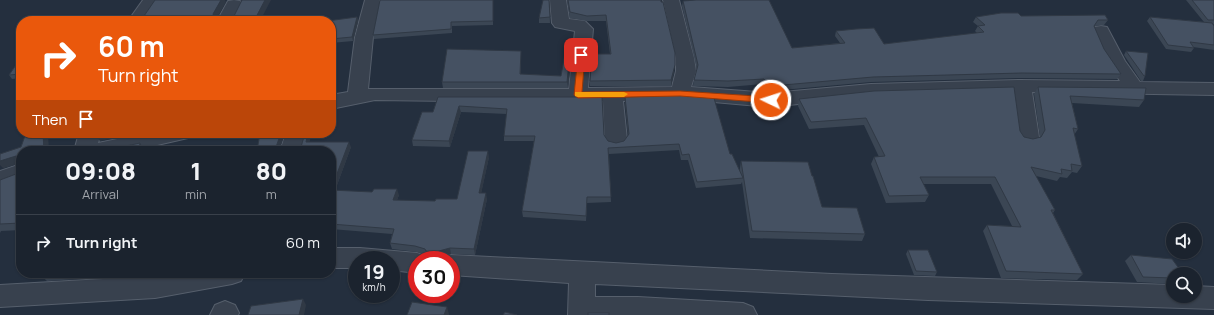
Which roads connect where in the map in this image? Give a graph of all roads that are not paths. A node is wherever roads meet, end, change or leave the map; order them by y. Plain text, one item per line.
1 (152, 0) edge
2 (558, 0) edge
3 (671, 0) edge
4 (372, 2) dead end
5 (234, 5) dead end
6 (141, 16) edge
7 (228, 16) edge
8 (1101, 31) dead end
9 (1019, 86) junction
10 (1135, 88) junction
11 (1214, 89) edge
12 (680, 93) junction
13 (612, 94) junction
14 (578, 95) junction
15 (358, 96) junction
16 (336, 101) edge
17 (1028, 137) edge
18 (157, 138) edge
19 (616, 140) dead end
20 (120, 146) edge
21 (16, 174) edge
22 (0, 179) edge
23 (336, 258) edge
24 (348, 258) edge
25 (460, 266) edge
26 (582, 273) junction
27 (204, 278) edge
28 (0, 296) edge
29 (1214, 298) edge
30 (582, 312) edge
31 (743, 315) edge

1 - 6 street
2 - 14 street
3 - 12 street
4 - 15 street
5 - 7 street
8 - 10 street
9 - 10 street
9 - 12 street
9 - 17 street
10 - 11 street
12 - 13 street
13 - 14 street
13 - 19 street
14 - 15 street
15 - 16 street
18 - 20 street
21 - 22 street
23 - 24 street
25 - 26 street
26 - 29 street
26 - 30 street
27 - 28 street
30 - 31 street

